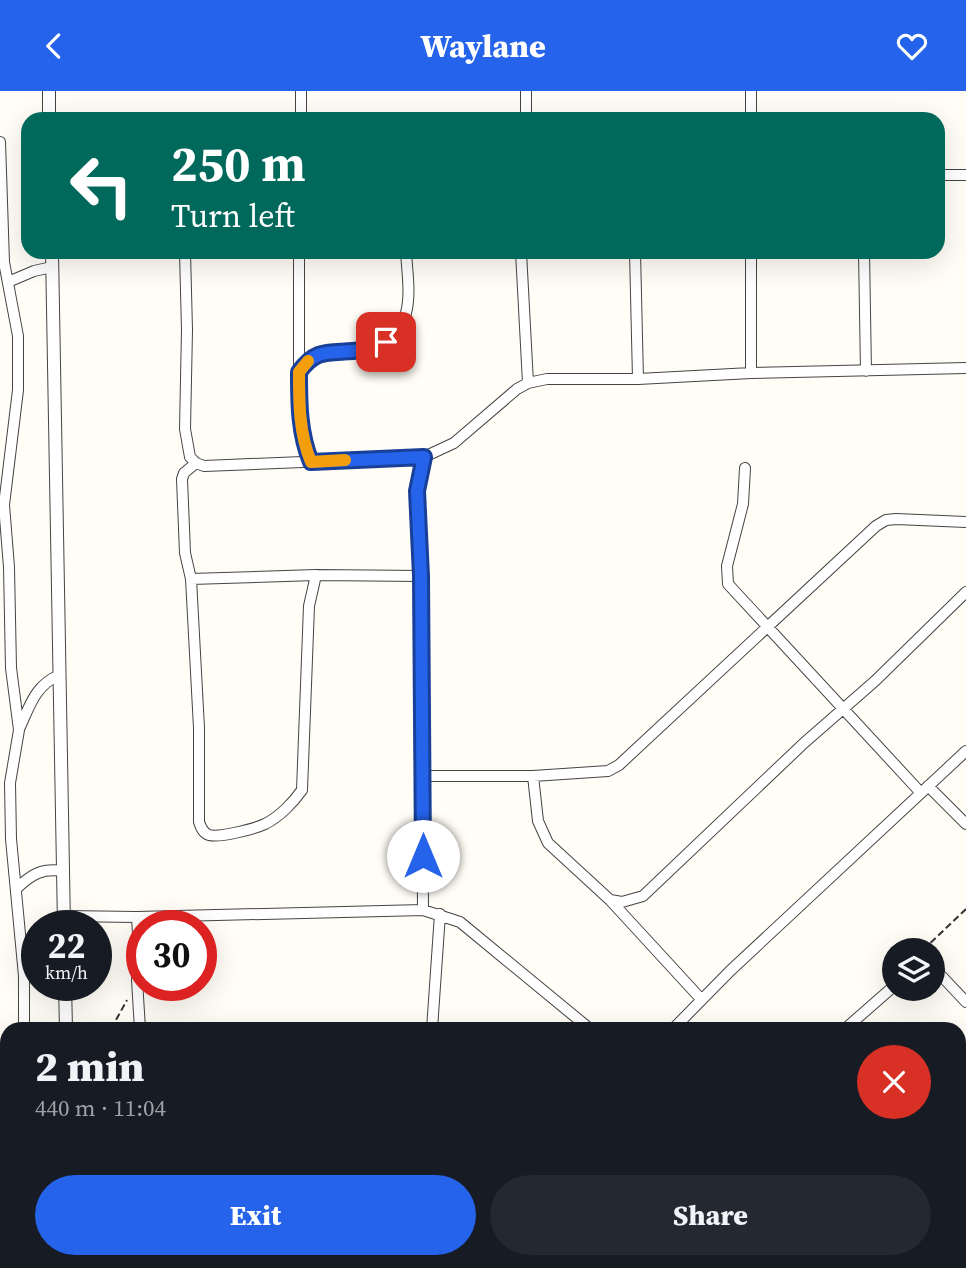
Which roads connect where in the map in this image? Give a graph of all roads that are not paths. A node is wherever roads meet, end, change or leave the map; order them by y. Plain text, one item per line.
1 (49, 91) edge
2 (301, 91) edge
3 (526, 91) edge
4 (751, 91) edge
5 (49, 112) edge
6 (301, 112) edge
7 (526, 112) edge
8 (751, 112) edge
9 (0, 142) edge
10 (945, 175) edge
11 (966, 175) edge
12 (51, 259) edge
13 (185, 259) edge
14 (299, 259) edge
15 (406, 259) edge
16 (521, 259) edge
17 (635, 259) edge
18 (751, 259) edge
19 (863, 259) edge
20 (52, 267) junction
21 (8, 282) junction
22 (966, 368) edge
23 (866, 371) junction
24 (299, 372) junction
25 (751, 373) junction
26 (638, 379) junction
27 (527, 383) junction
28 (424, 457) junction
29 (311, 462) junction
30 (196, 463) junction
31 (745, 468) dead end
32 (966, 522) edge
33 (316, 575) junction
34 (421, 576) junction
35 (191, 579) junction
36 (966, 592) edge
37 (768, 628) junction
38 (60, 675) junction
39 (844, 710) junction
40 (19, 730) junction
41 (966, 751) edge
42 (423, 776) junction
43 (533, 776) junction
44 (925, 790) junction
45 (966, 824) edge
46 (64, 871) junction
47 (16, 888) junction
48 (610, 900) junction
49 (64, 910) edge
50 (423, 910) junction
51 (440, 914) junction
52 (217, 915) edge
53 (945, 980) edge
54 (882, 997) edge
55 (701, 999) junction
56 (65, 1001) edge
57 (138, 1001) edge
58 (966, 1002) edge
59 (24, 1022) edge
60 (66, 1022) edge
61 (139, 1022) edge
62 (432, 1022) edge
63 (581, 1022) edge
64 (680, 1022) edge
65 (853, 1022) edge

1 - 5 street
2 - 6 street
3 - 7 street
4 - 8 street
9 - 21 street
10 - 11 street
12 - 20 street
13 - 30 street
14 - 24 street
15 - 24 street
16 - 27 street
17 - 26 street
18 - 25 street
19 - 23 street
20 - 21 street
20 - 38 street
21 - 40 street
22 - 23 street
23 - 25 street
24 - 29 street
25 - 26 street
26 - 27 street
27 - 28 street
28 - 29 street
28 - 34 street
29 - 30 street
30 - 35 street
31 - 37 street
32 - 37 street
33 - 34 street
33 - 35 street
33 - 35 street
34 - 42 street
36 - 39 street
37 - 39 street
37 - 43 street
38 - 40 street
38 - 46 street
39 - 44 street
39 - 48 street
40 - 47 street
41 - 44 street
42 - 43 street
42 - 50 street
43 - 48 street
44 - 45 street
44 - 55 street
46 - 47 street
46 - 49 street
47 - 59 street
48 - 55 street
50 - 51 street
50 - 52 street
51 - 62 street
51 - 63 street
53 - 58 street
54 - 65 street
55 - 64 street
56 - 60 street
57 - 61 street

